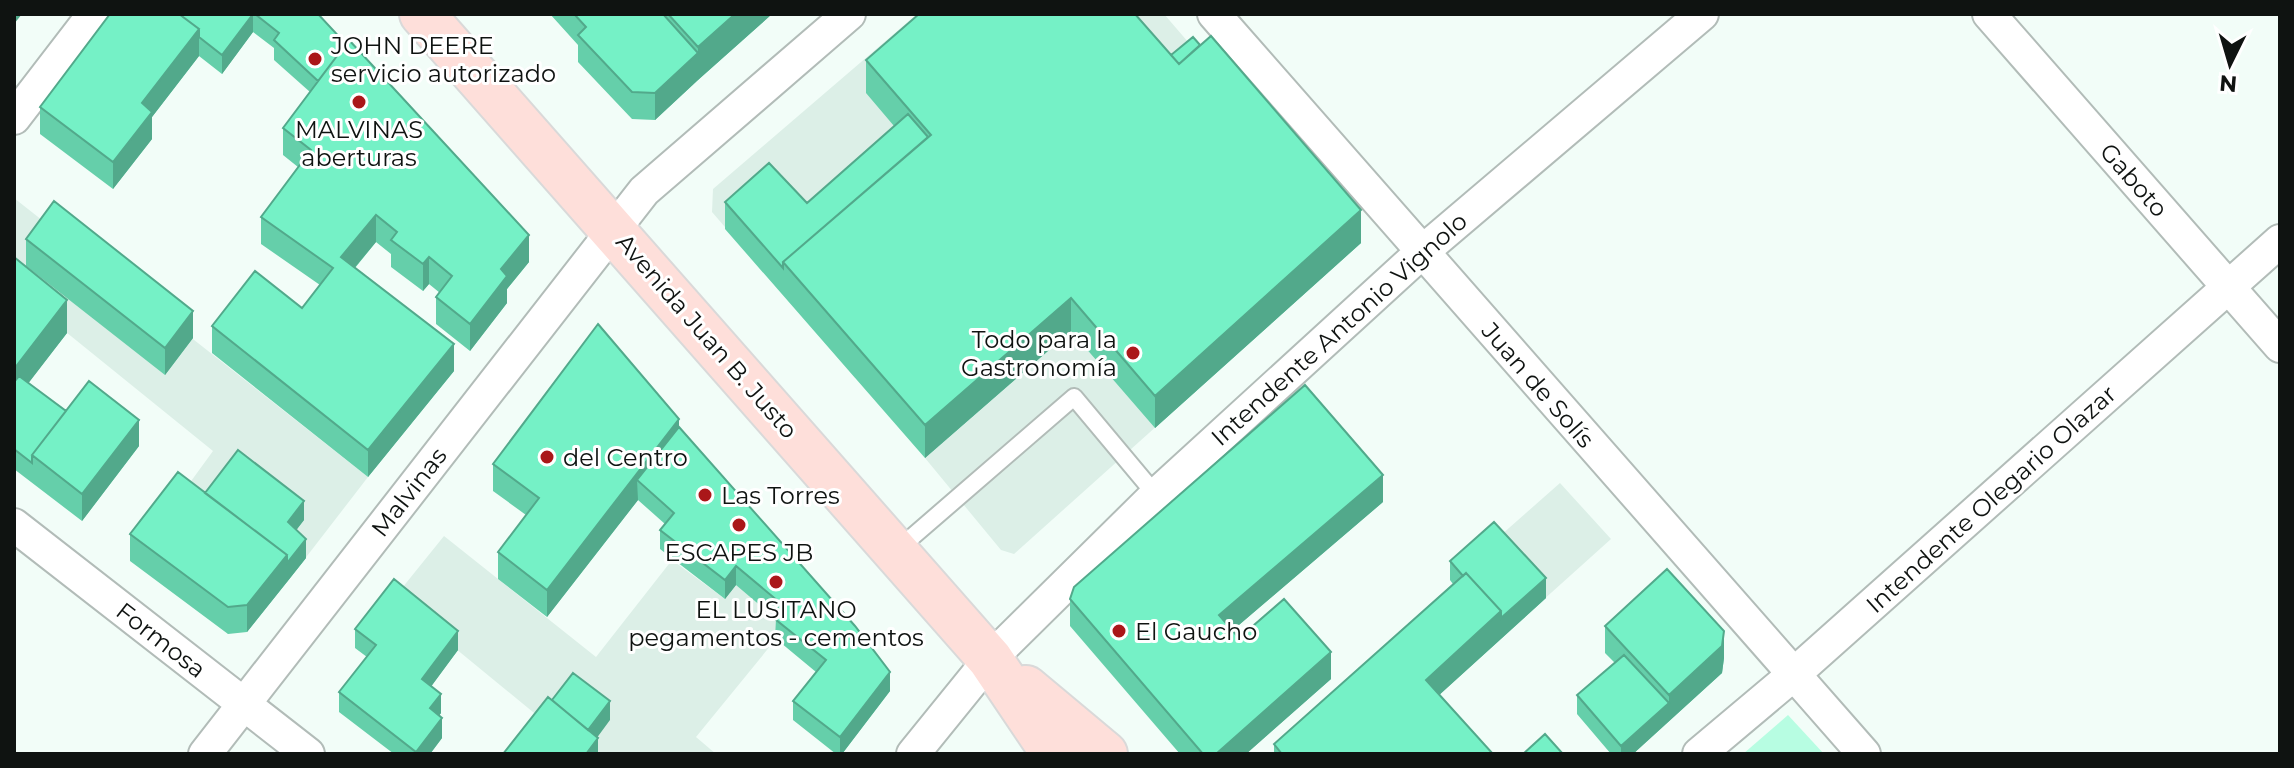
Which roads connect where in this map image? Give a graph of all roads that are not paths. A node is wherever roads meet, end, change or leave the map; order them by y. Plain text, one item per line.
1 (94, 14) edge
2 (422, 14) edge
3 (849, 14) edge
4 (1214, 14) edge
5 (1702, 14) edge
6 (1989, 14) edge
7 (14, 118) edge
8 (613, 229) junction
9 (2280, 241) edge
10 (1422, 252) junction
11 (2228, 287) junction
12 (2280, 346) edge
13 (1156, 495) junction
14 (14, 525) edge
15 (896, 551) junction
16 (990, 659) junction
17 (1793, 675) junction
18 (244, 704) junction
19 (205, 754) edge
20 (308, 754) edge
21 (913, 754) edge
22 (1054, 754) edge
23 (1105, 754) edge
24 (1699, 754) edge
25 (1864, 754) edge

1 - 7 street
2 - 8 main road, Avenida Juan B. Justo
3 - 8 street, Malvinas
4 - 10 street, Juan de Solís
5 - 10 street, Intendente Antonio Vignolo
6 - 11 street, Gaboto
8 - 15 main road, Avenida Juan B. Justo
8 - 18 street, Malvinas
9 - 11 street, Intendente Olegario Olazar
10 - 13 street, Intendente Antonio Vignolo
10 - 17 street, Juan de Solís
11 - 12 street, Gaboto
11 - 17 street, Intendente Olegario Olazar
13 - 15 lane
13 - 16 street, Intendente Antonio Vignolo
14 - 18 street, Formosa
15 - 16 main road, Avenida Juan B. Justo
16 - 21 street, Intendente Antonio Vignolo
16 - 22 main road, Avenida Juan B. Justo
16 - 23 main road, Avenida Juan B. Justo
17 - 24 street, Intendente Olegario Olazar
17 - 25 street, Juan de Solís
18 - 19 street, Malvinas
18 - 20 street, Formosa

